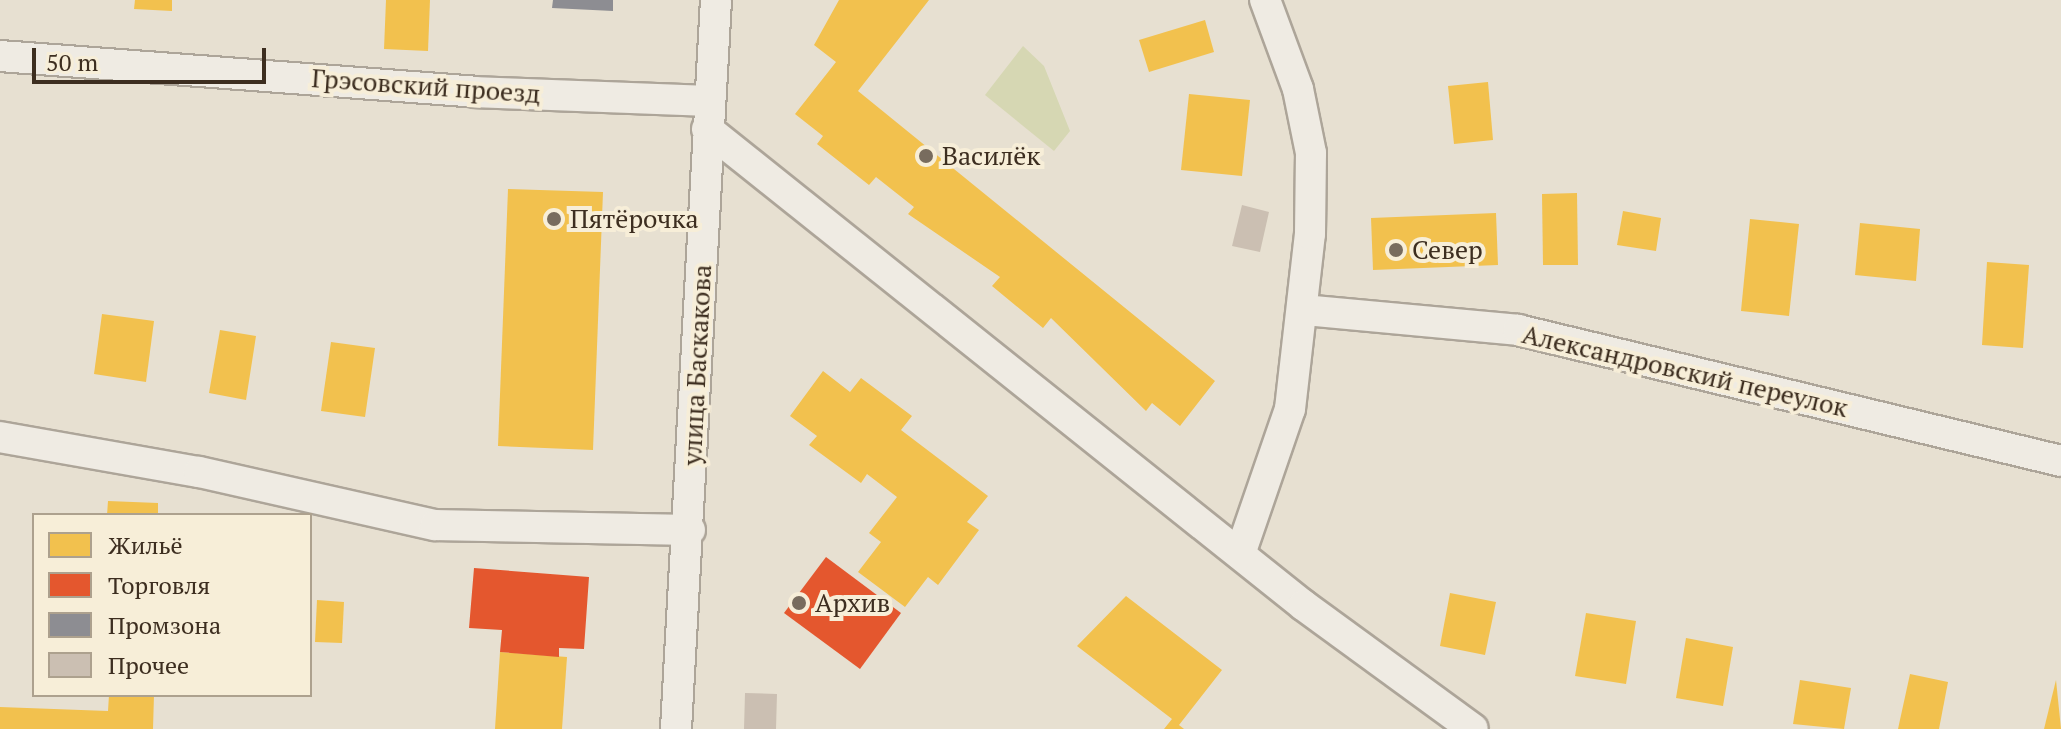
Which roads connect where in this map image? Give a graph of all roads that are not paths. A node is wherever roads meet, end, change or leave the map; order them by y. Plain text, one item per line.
1 (716, 0) edge
2 (1265, 0) edge
3 (0, 56) edge
4 (708, 115) junction
5 (1304, 310) junction
6 (0, 437) edge
7 (2061, 461) edge
8 (690, 530) junction
9 (1240, 554) junction
10 (676, 729) edge
11 (1473, 729) edge

1 - 4 street, улица Баскакова
2 - 5 street
3 - 4 street, Грэсовский проезд
4 - 8 street, улица Баскакова
4 - 9 street
5 - 7 street, Александровский переулок
5 - 9 street
6 - 8 street
8 - 10 street, улица Баскакова
9 - 11 street

